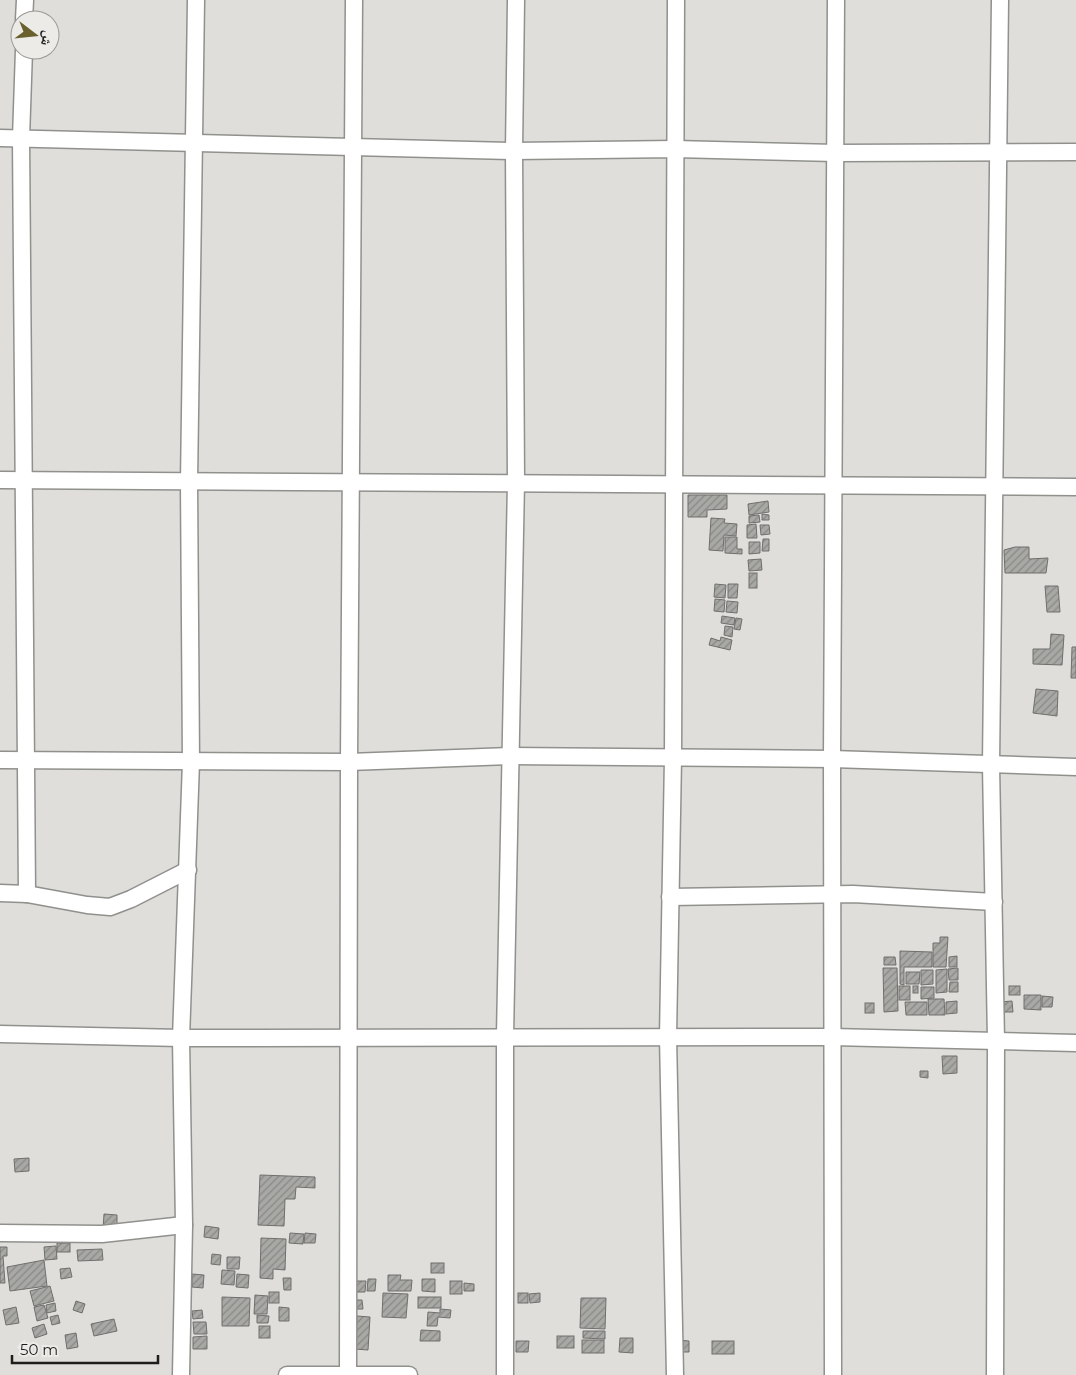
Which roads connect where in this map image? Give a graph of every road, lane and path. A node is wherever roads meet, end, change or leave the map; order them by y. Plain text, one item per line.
1 (196, 0) edge
2 (354, 0) edge
3 (516, 0) edge
4 (676, 0) edge
5 (836, 0) edge
6 (1000, 0) edge
7 (24, 60) edge
8 (0, 138) edge
9 (21, 138) junction
10 (195, 142) junction
11 (353, 146) junction
12 (675, 149) junction
13 (514, 151) junction
14 (1076, 152) edge
15 (836, 153) junction
16 (999, 154) junction
17 (0, 480) edge
18 (22, 480) junction
19 (189, 482) junction
20 (516, 482) junction
21 (352, 483) junction
22 (674, 484) junction
23 (993, 485) junction
24 (834, 486) junction
25 (1076, 487) edge
26 (510, 756) junction
27 (673, 758) junction
28 (832, 759) junction
29 (0, 760) edge
30 (26, 761) junction
31 (191, 762) junction
32 (349, 762) junction
33 (991, 765) junction
34 (1076, 766) edge
35 (188, 870) junction
36 (0, 893) edge
37 (27, 894) junction
38 (832, 894) junction
39 (670, 897) junction
40 (994, 902) junction
41 (0, 1034) edge
42 (505, 1036) junction
43 (349, 1037) junction
44 (668, 1037) junction
45 (832, 1037) junction
46 (181, 1038) junction
47 (996, 1041) junction
48 (1076, 1042) edge
49 (184, 1226) junction
50 (0, 1233) edge
51 (348, 1374) edge
52 (181, 1375) edge
53 (287, 1375) edge
54 (409, 1375) edge
55 (504, 1375) edge
56 (675, 1375) edge
57 (833, 1375) edge
58 (995, 1375) edge

1 - 10 street
2 - 11 street
3 - 13 street
4 - 12 street
5 - 15 street
6 - 16 street
7 - 9 street
8 - 9 street
9 - 10 street
9 - 18 street
10 - 11 street
10 - 19 street
11 - 13 street
11 - 21 street
12 - 13 street
12 - 15 street
12 - 22 street
13 - 20 street
14 - 16 street
15 - 16 street
15 - 24 street
16 - 23 street
17 - 18 street
18 - 19 street
18 - 30 street
19 - 21 street
19 - 31 street
20 - 21 street
20 - 22 street
20 - 26 street
21 - 32 street
22 - 24 street
22 - 27 street
23 - 24 street
23 - 25 street
23 - 33 street
24 - 28 street
26 - 27 street
26 - 32 street
26 - 42 street
27 - 28 street
27 - 39 street
28 - 33 street
28 - 38 street
29 - 30 street
30 - 31 street
30 - 37 street
31 - 32 street
31 - 35 street
32 - 43 street
33 - 34 street
33 - 40 street
35 - 37 street
35 - 46 street
36 - 37 street
38 - 39 street
38 - 40 street
38 - 45 street
39 - 44 street
40 - 47 street
41 - 46 street
42 - 43 street
42 - 44 street
42 - 55 street
43 - 46 street
43 - 51 street
44 - 45 street
44 - 56 street
45 - 47 street
45 - 57 street
46 - 49 street
47 - 48 street
47 - 58 street
49 - 50 street
49 - 52 street
51 - 53 street
51 - 54 street

